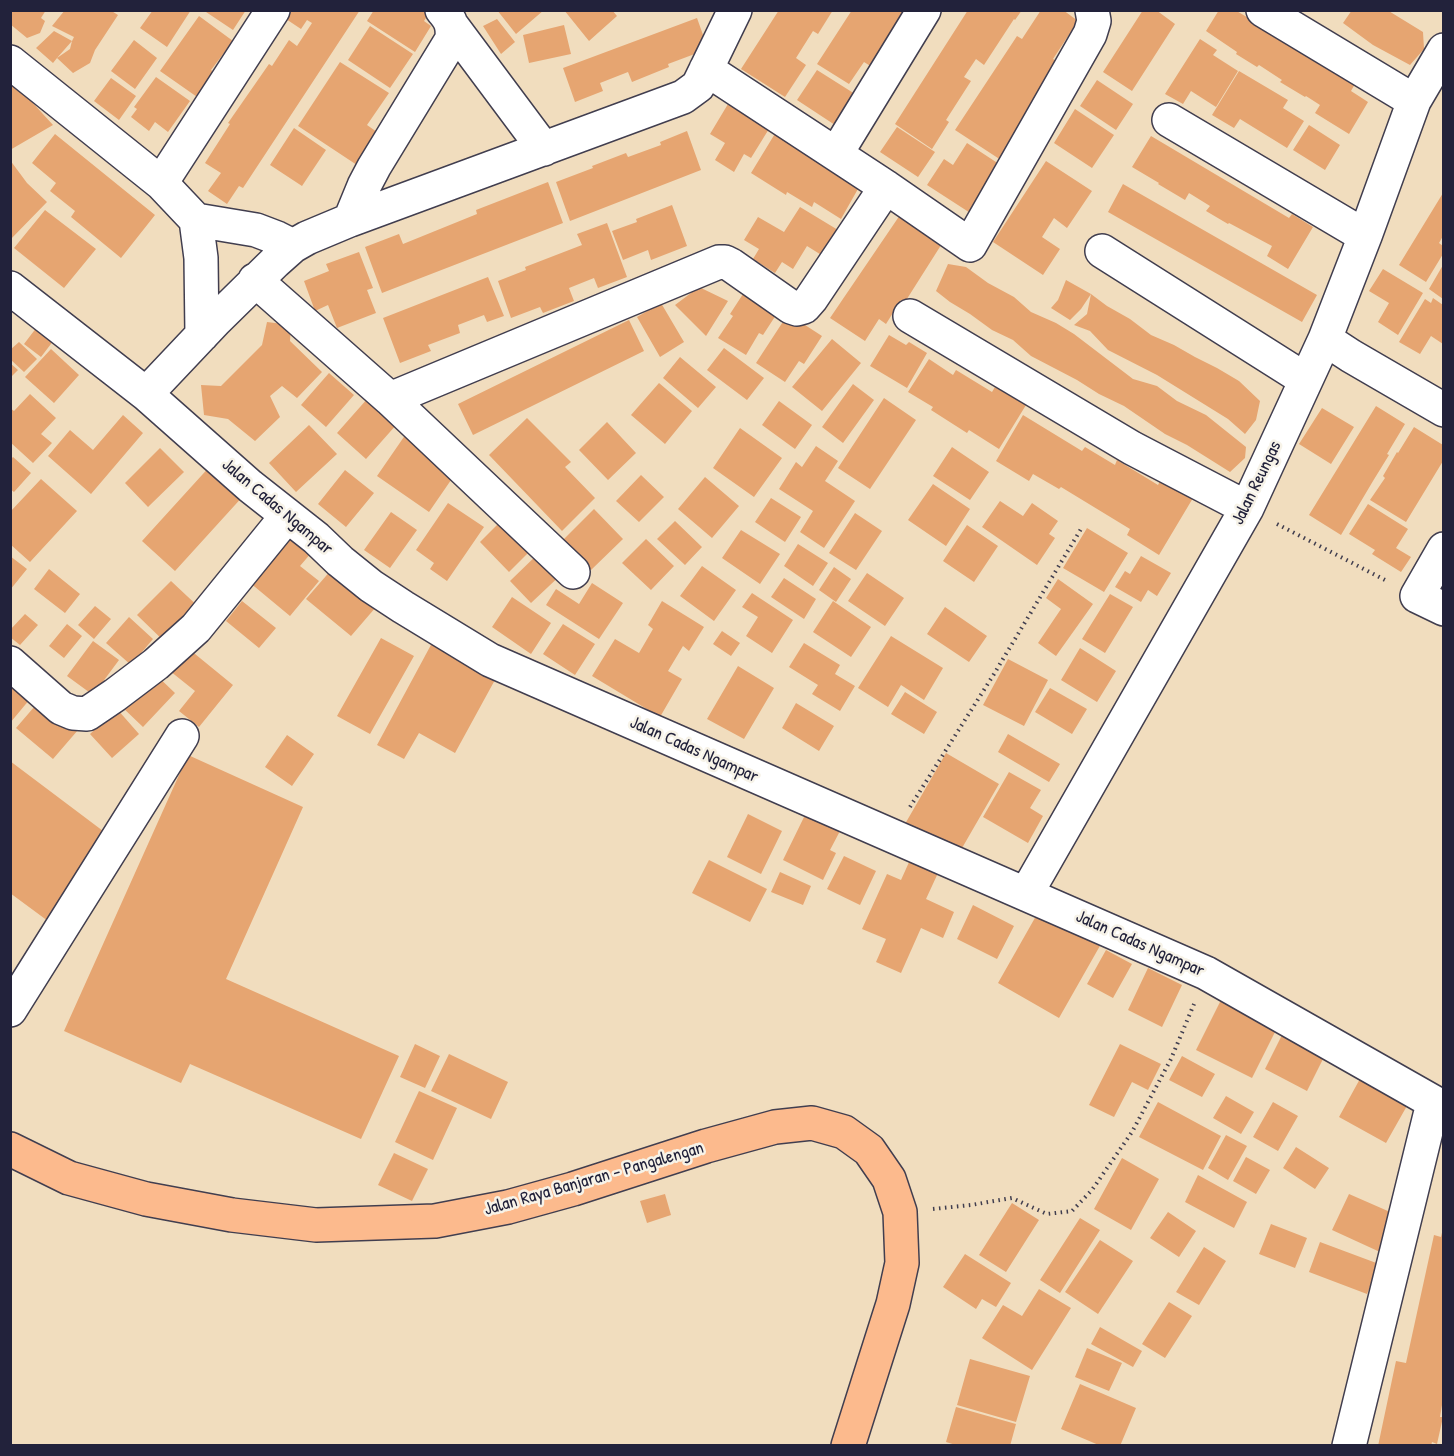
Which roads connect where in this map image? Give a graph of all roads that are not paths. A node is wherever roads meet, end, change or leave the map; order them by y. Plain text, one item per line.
1 (273, 10) edge
2 (924, 10) edge
3 (1092, 10) edge
4 (1263, 10) edge
5 (733, 11) edge
6 (448, 19) edge
7 (1443, 50) edge
8 (10, 62) edge
9 (706, 69) junction
10 (1414, 101) junction
11 (1168, 120) dead end
12 (544, 149) junction
13 (836, 154) junction
14 (161, 183) junction
15 (886, 187) junction
16 (196, 220) junction
17 (350, 220) junction
18 (1365, 236) junction
19 (293, 246) junction
20 (1102, 251) dead end
21 (255, 280) junction
22 (10, 288) edge
23 (910, 316) dead end
24 (202, 334) junction
25 (1325, 339) junction
26 (1306, 380) junction
27 (146, 394) junction
28 (390, 399) junction
29 (1443, 410) edge
30 (1246, 508) junction
31 (287, 516) junction
32 (1443, 549) edge
33 (573, 572) dead end
34 (1430, 603) edge
35 (10, 663) edge
36 (183, 736) dead end
37 (1026, 894) junction
38 (10, 1010) edge
39 (1438, 1106) edge
40 (10, 1149) edge
41 (848, 1446) edge
42 (1349, 1446) edge

1 - 14 street
2 - 13 street
3 - 15 street
4 - 10 street
5 - 9 street
6 - 12 street
6 - 17 street
7 - 10 street, Jalan Reungas
8 - 14 street
9 - 12 street
9 - 13 street
10 - 18 street, Jalan Reungas
11 - 18 street
12 - 17 street
13 - 15 street
14 - 16 street
15 - 28 street
16 - 19 street
16 - 24 street
17 - 19 street
18 - 25 street, Jalan Reungas
19 - 21 street
20 - 26 street
21 - 24 street
21 - 28 street
22 - 27 street, Jalan Cadas Ngampar
23 - 30 street
24 - 27 street
25 - 26 street, Jalan Reungas
25 - 29 street
26 - 30 street, Jalan Reungas
27 - 31 street, Jalan Cadas Ngampar
28 - 33 street
30 - 37 street, Jalan Reungas
31 - 35 street
31 - 37 street, Jalan Cadas Ngampar
32 - 34 street
36 - 38 street
37 - 39 street, Jalan Cadas Ngampar
39 - 42 street
40 - 41 main road, Jalan Raya Banjaran - Pangalengan

